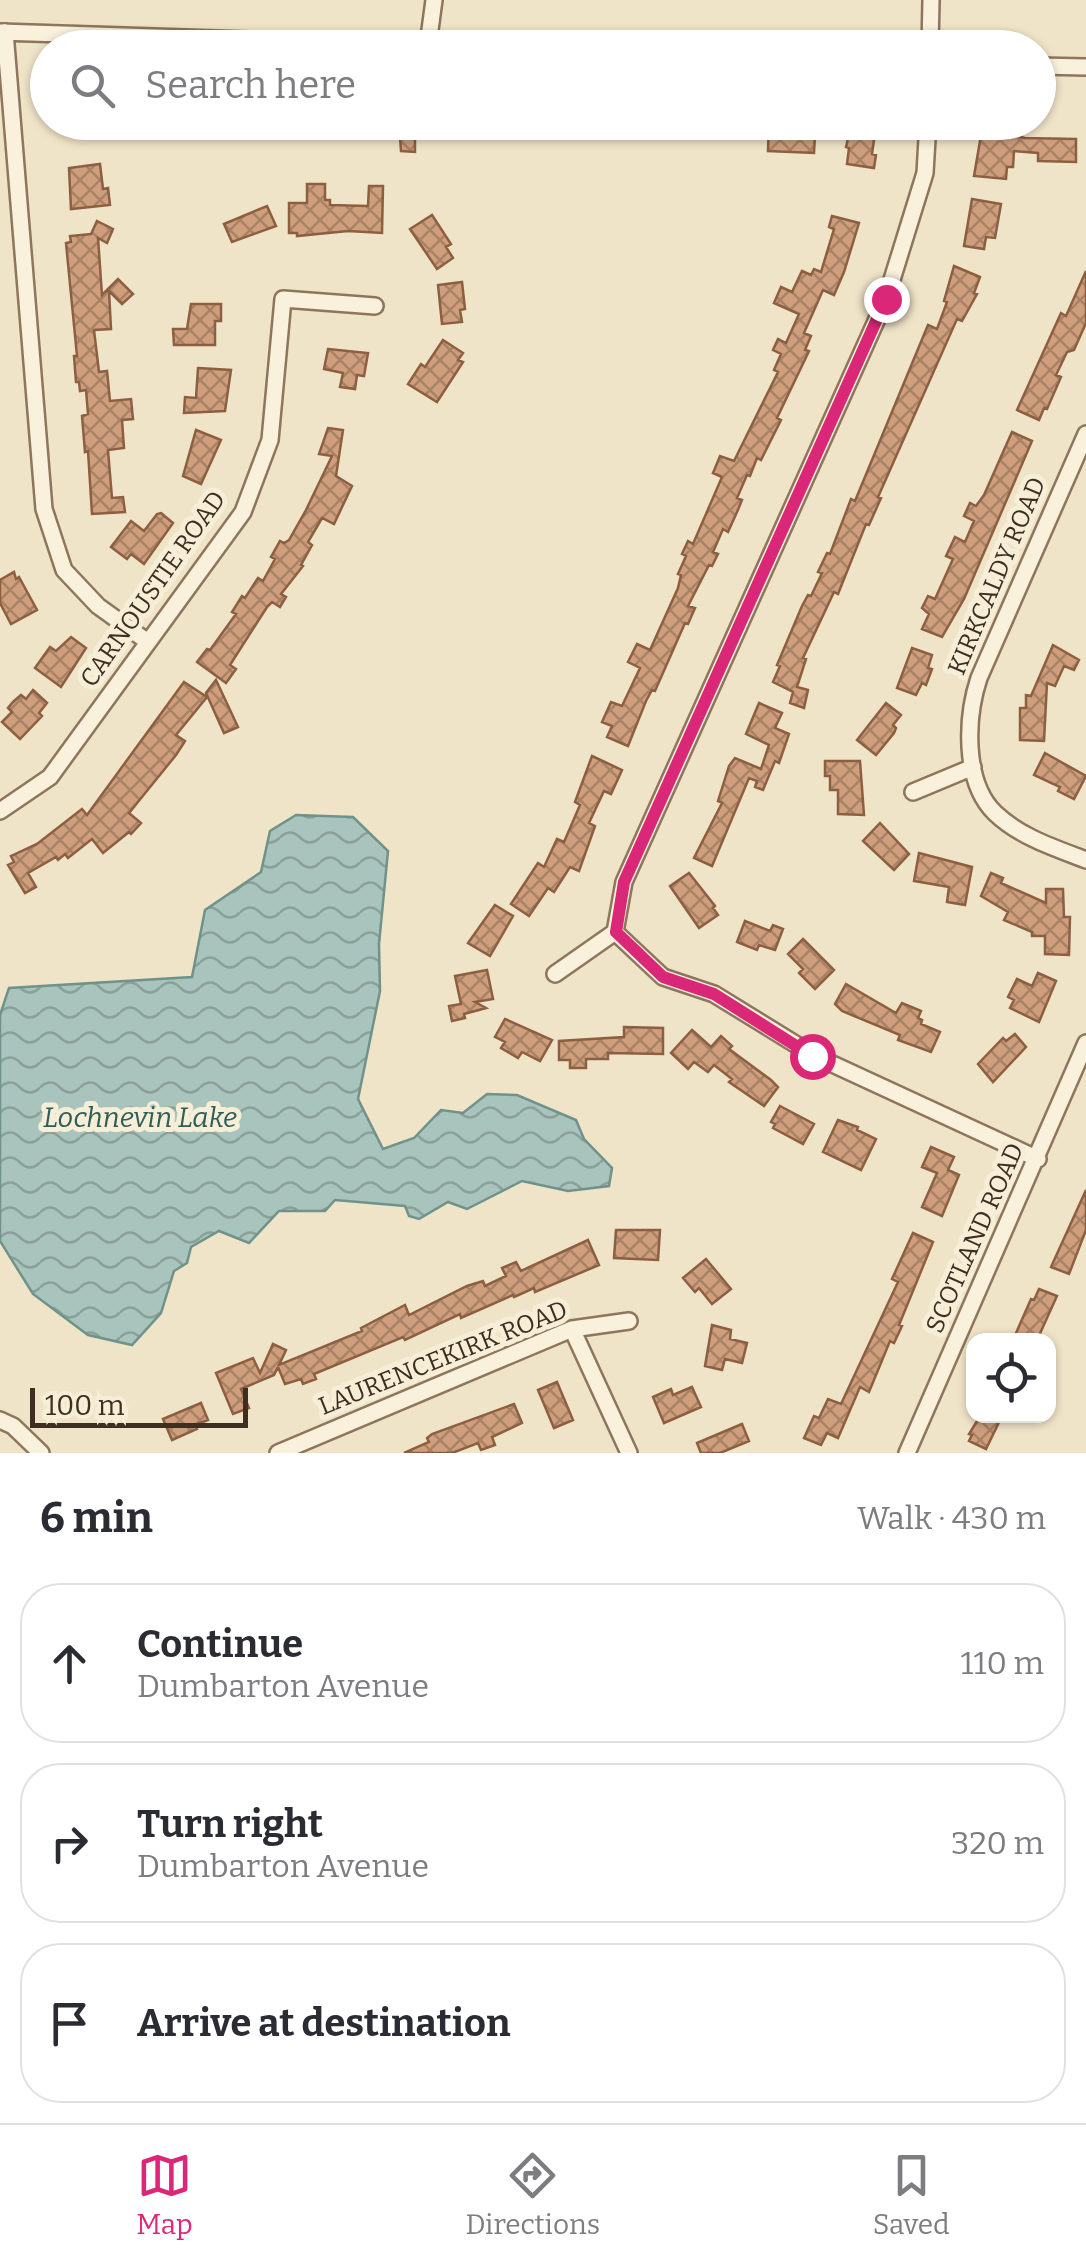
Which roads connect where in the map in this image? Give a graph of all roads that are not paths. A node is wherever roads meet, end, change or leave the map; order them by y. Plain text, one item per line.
1 (434, 0) edge
2 (931, 0) edge
3 (430, 30) edge
4 (930, 30) edge
5 (3, 32) edge
6 (30, 33) edge
7 (1056, 66) edge
8 (1086, 67) edge
9 (927, 140) edge
10 (376, 306) dead end
11 (1086, 434) edge
12 (148, 642) junction
13 (973, 768) junction
14 (913, 792) dead end
15 (0, 810) edge
16 (1086, 860) edge
17 (616, 932) junction
18 (555, 974) dead end
19 (1086, 1043) edge
20 (1038, 1159) junction
21 (630, 1320) dead end
22 (572, 1329) junction
23 (0, 1420) edge
24 (41, 1453) edge
25 (278, 1453) edge
26 (629, 1453) edge
27 (906, 1453) edge

1 - 3 street
2 - 4 street
5 - 6 street
5 - 12 street
7 - 8 street
9 - 17 street
10 - 12 street, CARNOUSTIE ROAD
11 - 13 street, KIRKCALDY ROAD
12 - 15 street, CARNOUSTIE ROAD
13 - 14 street
13 - 16 street, KIRKCALDY ROAD
17 - 18 street
17 - 20 street
19 - 20 street, SCOTLAND ROAD
20 - 27 street, SCOTLAND ROAD
21 - 22 street, LAURENCEKIRK ROAD
22 - 25 street, LAURENCEKIRK ROAD
22 - 26 street
23 - 24 street

